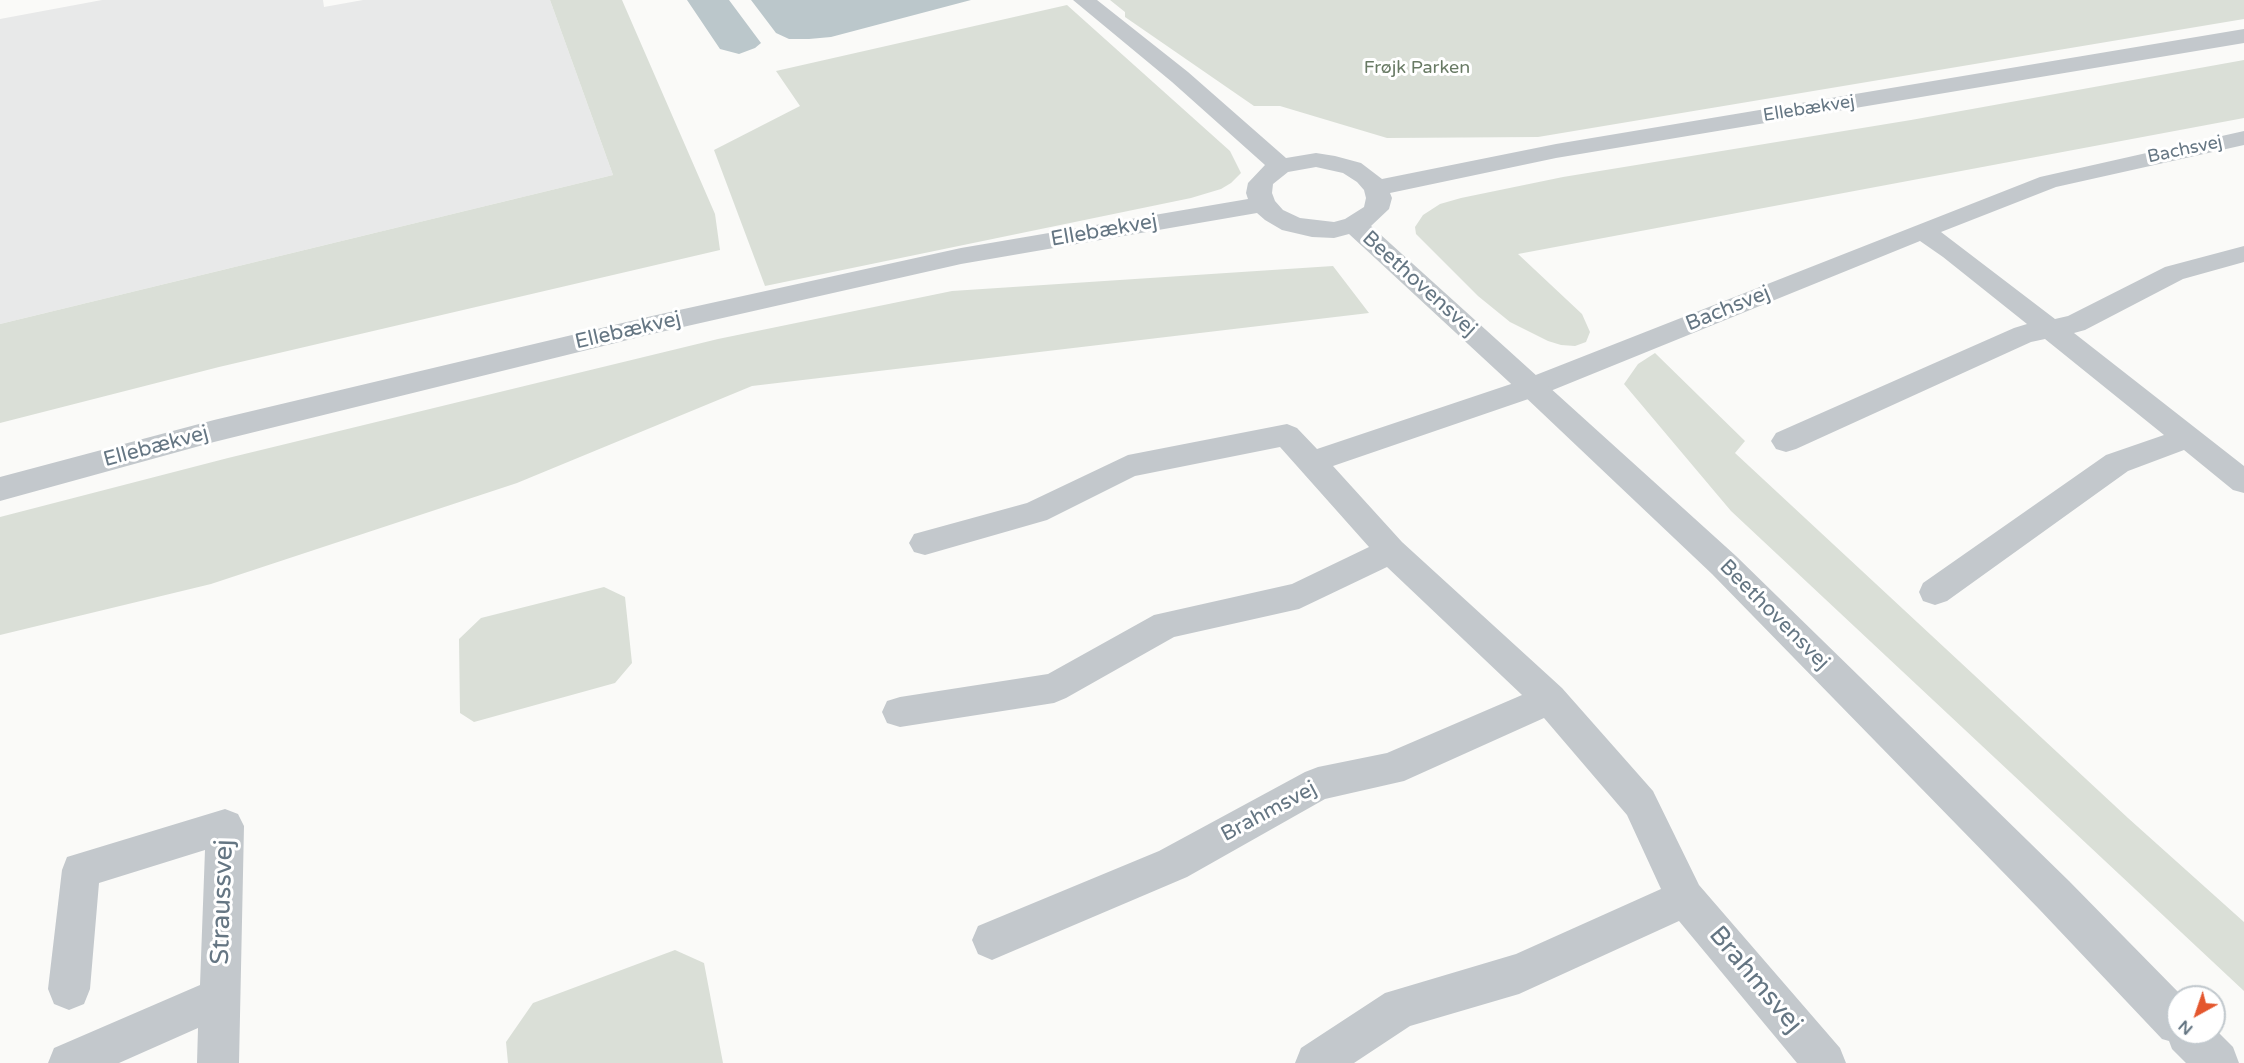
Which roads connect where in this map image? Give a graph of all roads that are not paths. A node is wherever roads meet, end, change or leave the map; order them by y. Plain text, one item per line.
1 (1084, 0) edge
2 (2244, 36) edge
3 (2244, 138) edge
4 (1281, 166) junction
5 (1376, 188) junction
6 (1263, 204) junction
7 (1354, 225) junction
8 (1922, 231) junction
9 (2244, 254) edge
10 (2052, 330) junction
11 (1533, 387) junction
12 (2186, 438) junction
13 (1786, 441) dead end
14 (1313, 462) junction
15 (2244, 482) edge
16 (0, 489) edge
17 (925, 543) dead end
18 (1391, 551) junction
19 (1935, 592) dead end
20 (1550, 699) junction
21 (900, 712) dead end
22 (1685, 898) junction
23 (992, 940) dead end
24 (69, 989) dead end
25 (220, 998) junction
26 (2166, 1011) edge
27 (2200, 1045) edge
28 (69, 1063) edge
29 (218, 1063) edge
30 (1316, 1063) edge
31 (1825, 1063) edge
32 (2217, 1063) edge

1 - 4 street
2 - 5 street, Ellebækvej
3 - 8 street, Bachsvej
4 - 5 street
4 - 6 street
5 - 7 street
6 - 7 street
6 - 16 street, Ellebækvej
7 - 11 street, Beethovensvej
8 - 10 street
8 - 11 street, Bachsvej
9 - 10 street
10 - 12 street
10 - 13 street
11 - 14 street
11 - 26 street, Beethovensvej
12 - 15 street
12 - 19 street
14 - 17 street, Brahmsvej
14 - 18 street, Brahmsvej
18 - 20 street, Brahmsvej
18 - 21 street
20 - 22 street, Brahmsvej
20 - 23 street, Brahmsvej
22 - 30 street
22 - 31 street, Brahmsvej
24 - 25 street, Straussvej
25 - 28 street
25 - 29 street, Straussvej
27 - 32 street

